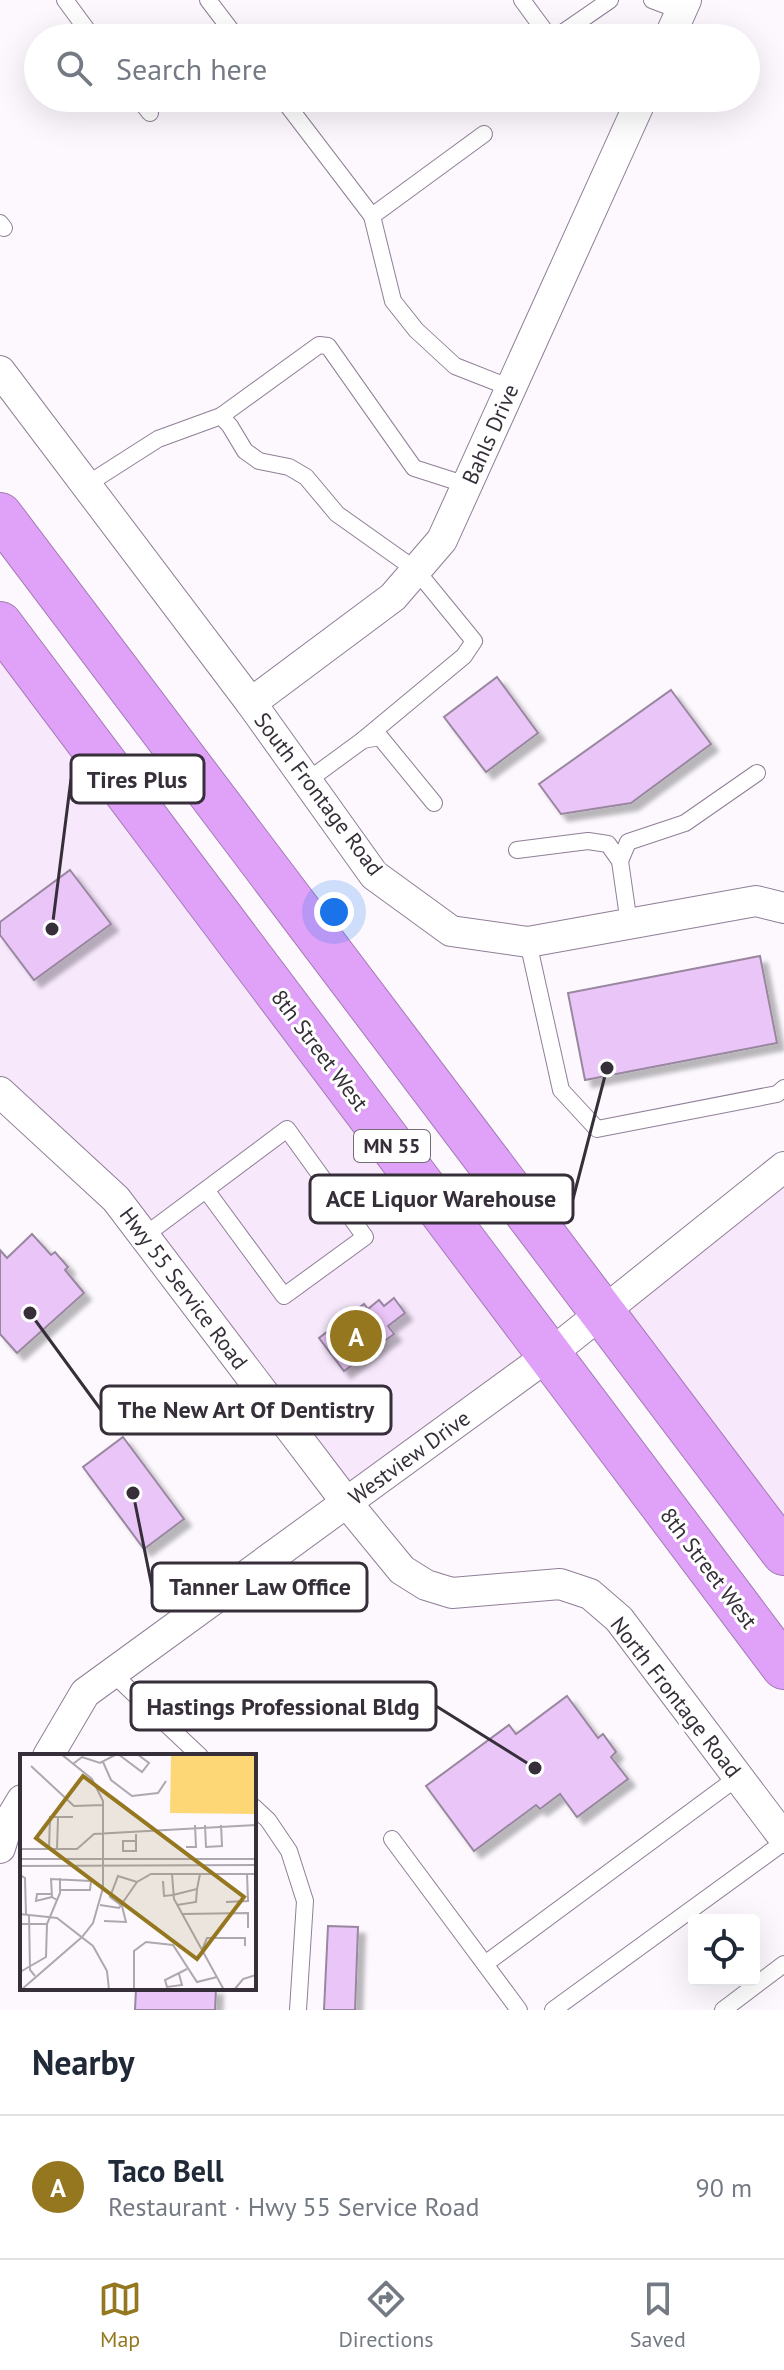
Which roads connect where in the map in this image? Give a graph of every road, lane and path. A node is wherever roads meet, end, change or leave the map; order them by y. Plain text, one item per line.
1 (65, 0) edge
2 (208, 0) edge
3 (522, 0) edge
4 (610, 0) edge
5 (652, 0) edge
6 (679, 16) edge
7 (83, 24) edge
8 (226, 24) edge
9 (541, 24) edge
10 (573, 24) edge
11 (293, 112) edge
12 (636, 112) edge
13 (484, 134) dead end
14 (372, 216) junction
15 (0, 371) edge
16 (511, 388) junction
17 (221, 416) junction
18 (86, 485) junction
19 (467, 485) junction
20 (0, 515) edge
21 (416, 570) junction
22 (0, 624) edge
23 (251, 703) junction
24 (363, 740) junction
25 (757, 773) dead end
26 (307, 781) junction
27 (434, 803) dead end
28 (517, 850) dead end
29 (620, 861) junction
30 (784, 908) edge
31 (629, 924) junction
32 (528, 942) junction
33 (784, 1088) edge
34 (0, 1092) edge
35 (784, 1167) edge
36 (206, 1190) junction
37 (144, 1236) junction
38 (603, 1313) junction
39 (549, 1355) junction
40 (347, 1503) junction
41 (784, 1553) edge
42 (784, 1667) edge
43 (113, 1674) junction
44 (49, 1754) edge
45 (198, 1754) edge
46 (738, 1777) junction
47 (20, 1803) edge
48 (256, 1809) edge
49 (392, 1839) dead end
50 (784, 1840) edge
51 (0, 1848) edge
52 (485, 1964) junction
53 (784, 1964) edge
54 (298, 2010) edge
55 (519, 2010) edge
56 (553, 2010) edge
57 (723, 2010) edge

1 - 7 lane
2 - 8 lane
3 - 9 lane
4 - 10 lane
5 - 6 lane
11 - 14 lane
12 - 16 street, Bahls Drive
13 - 14 lane
14 - 16 lane
15 - 18 street, South Frontage Road
16 - 19 street, Bahls Drive
17 - 18 lane
17 - 19 lane
17 - 21 lane
18 - 23 street, South Frontage Road
19 - 21 street, Bahls Drive
20 - 38 highway, MN 55
21 - 23 street, Bahls Drive
21 - 24 lane
22 - 39 highway, 8th Street West / MN 55
23 - 26 street, South Frontage Road
24 - 26 lane
24 - 27 lane
25 - 29 lane
26 - 32 street, South Frontage Road
28 - 29 lane
29 - 31 lane
30 - 31 street, South Frontage Road
31 - 32 street, South Frontage Road
32 - 33 lane
34 - 37 street, Hwy 55 Service Road
35 - 38 street, Westview Drive
36 - 36 lane
36 - 37 lane
37 - 40 street, Hwy 55 Service Road
38 - 39 street, Westview Drive
38 - 41 highway, MN 55
39 - 40 street, Westview Drive
39 - 42 highway, 8th Street West / MN 55
40 - 43 street, Westview Drive
40 - 46 street, North Frontage Road
43 - 44 street, Westview Drive
43 - 45 lane
46 - 50 street, North Frontage Road
46 - 52 lane
47 - 51 street
48 - 54 lane
49 - 52 lane
50 - 56 lane
52 - 55 lane
53 - 57 lane

